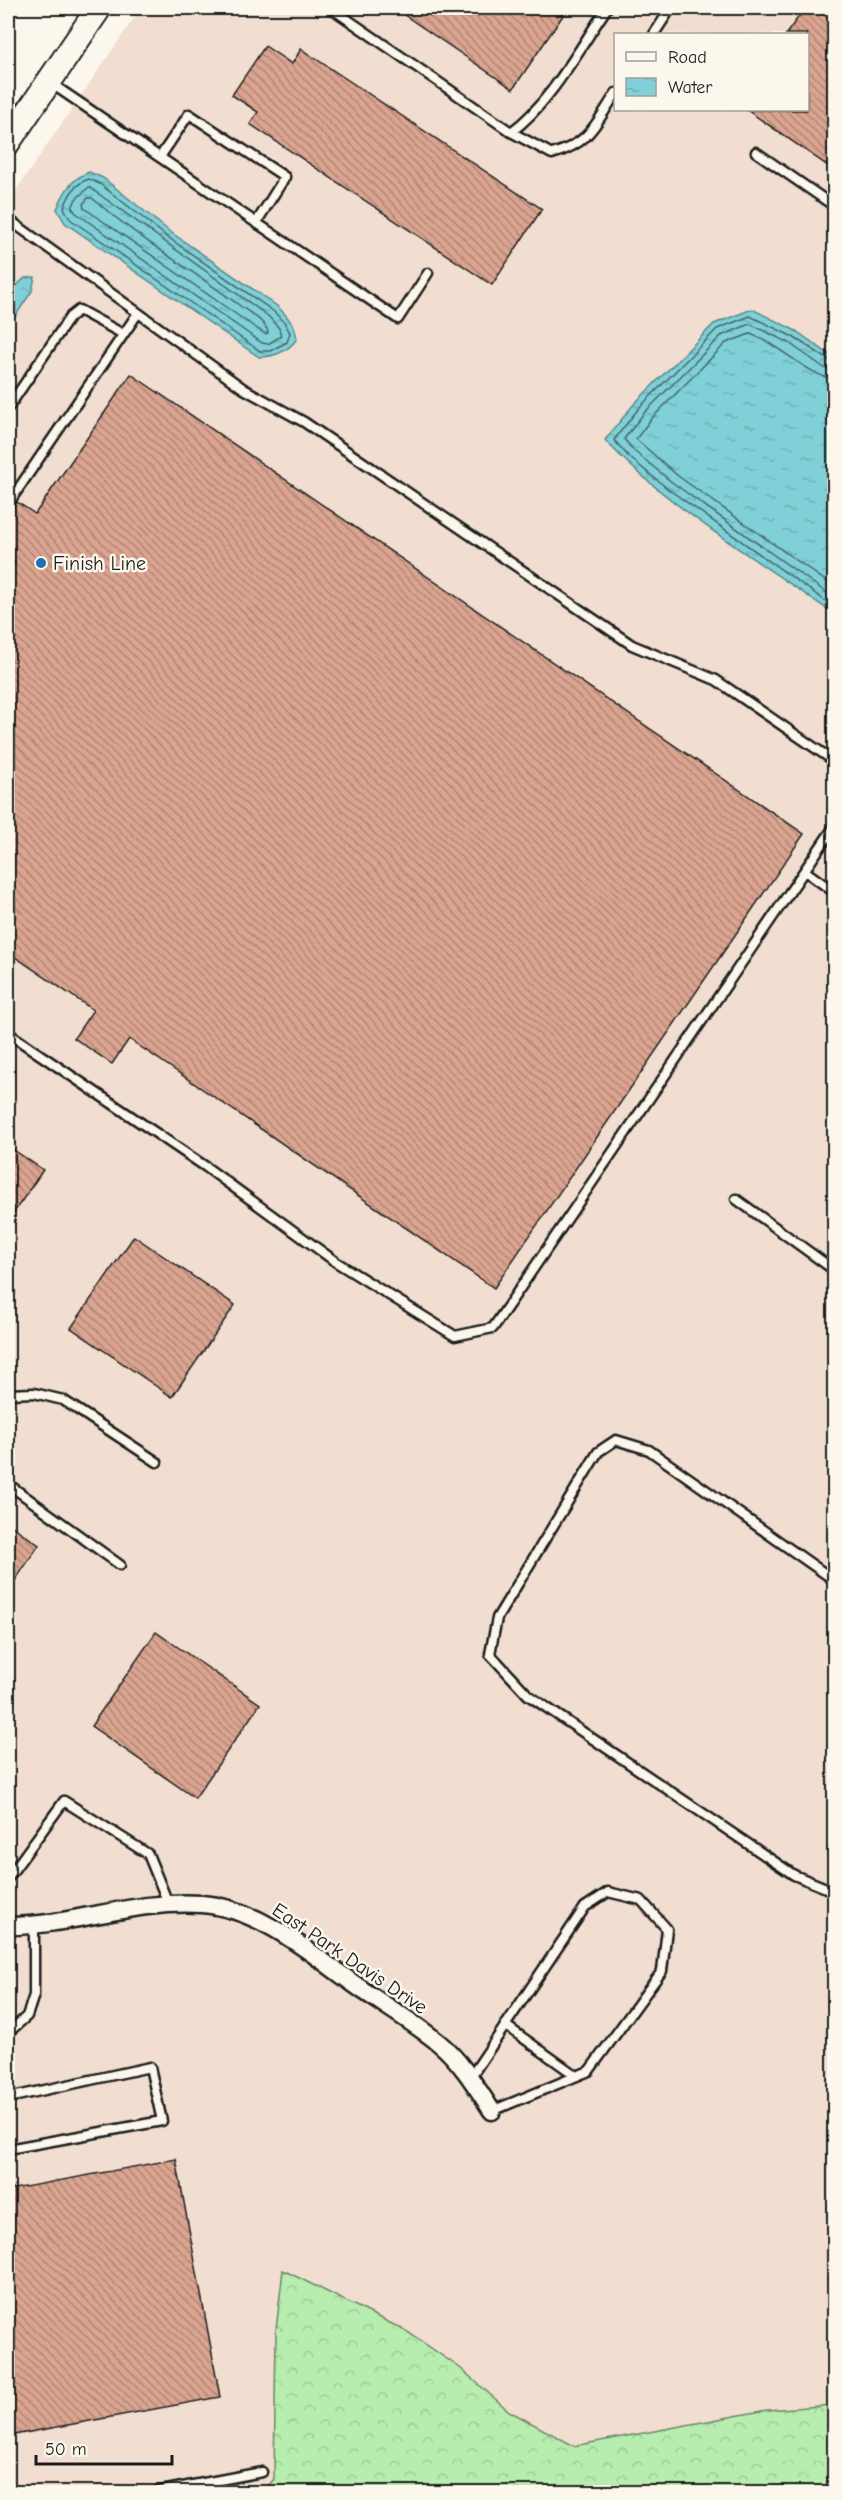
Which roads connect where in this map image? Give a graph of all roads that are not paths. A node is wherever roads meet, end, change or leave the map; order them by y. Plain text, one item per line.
1 (99, 8) edge
2 (331, 8) edge
3 (607, 8) edge
4 (671, 8) edge
5 (655, 33) edge
6 (49, 82) junction
7 (614, 95) edge
8 (511, 132) junction
9 (8, 142) edge
10 (756, 152) dead end
11 (160, 157) junction
12 (834, 206) edge
13 (8, 219) edge
14 (256, 223) junction
15 (428, 273) dead end
16 (138, 313) junction
17 (123, 334) junction
18 (8, 408) edge
19 (8, 504) edge
20 (834, 761) edge
21 (834, 827) edge
22 (804, 871) junction
23 (834, 892) edge
24 (8, 1033) edge
25 (736, 1199) dead end
26 (834, 1270) edge
27 (8, 1394) edge
28 (157, 1462) dead end
29 (8, 1484) edge
30 (120, 1565) dead end
31 (834, 1580) edge
32 (8, 1878) edge
33 (834, 1889) edge
34 (168, 1903) junction
35 (8, 1926) edge
36 (34, 1926) junction
37 (505, 2025) junction
38 (8, 2033) edge
39 (575, 2075) junction
40 (470, 2078) junction
41 (8, 2098) edge
42 (492, 2111) joint
43 (8, 2149) edge
44 (262, 2472) dead end
45 (156, 2493) edge

1 - 6 main road
2 - 8 lane
3 - 8 lane
4 - 5 lane
6 - 9 main road
6 - 11 lane
7 - 8 lane
10 - 12 lane
11 - 14 lane
11 - 14 lane
13 - 16 lane
14 - 15 lane
16 - 17 lane
16 - 20 lane
17 - 18 lane
17 - 19 lane
21 - 22 lane
22 - 23 lane
22 - 24 lane
25 - 26 lane
27 - 28 lane
29 - 30 lane
31 - 33 lane
32 - 34 lane
34 - 36 street, East Park Davis Drive
34 - 40 street, East Park Davis Drive
35 - 36 street, East Park Davis Drive
36 - 38 lane
37 - 39 lane
37 - 39 lane
37 - 40 lane
39 - 42 lane
40 - 42 street, East Park Davis Drive
41 - 43 lane
44 - 45 lane

